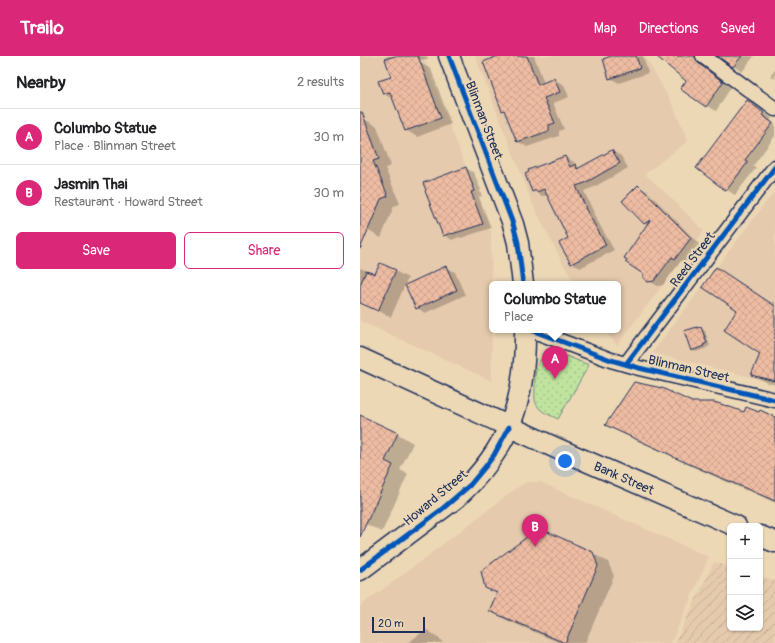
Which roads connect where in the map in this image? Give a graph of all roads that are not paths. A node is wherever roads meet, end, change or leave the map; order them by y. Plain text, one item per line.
1 (449, 56) edge
2 (703, 56) edge
3 (775, 109) edge
4 (775, 167) edge
5 (523, 281) edge
6 (525, 333) edge
7 (539, 333) edge
8 (360, 358) edge
9 (626, 364) junction
10 (775, 400) edge
11 (509, 427) junction
12 (729, 523) edge
13 (763, 537) edge
14 (775, 542) edge
15 (360, 570) edge

1 - 5 main road, Blinman Street
2 - 3 street
4 - 9 street, Reed Street
6 - 11 main road
7 - 9 street, Blinman Street
8 - 11 main road, Bank Street
9 - 10 street, Blinman Street
11 - 12 main road, Bank Street
11 - 15 main road, Howard Street
13 - 14 main road

